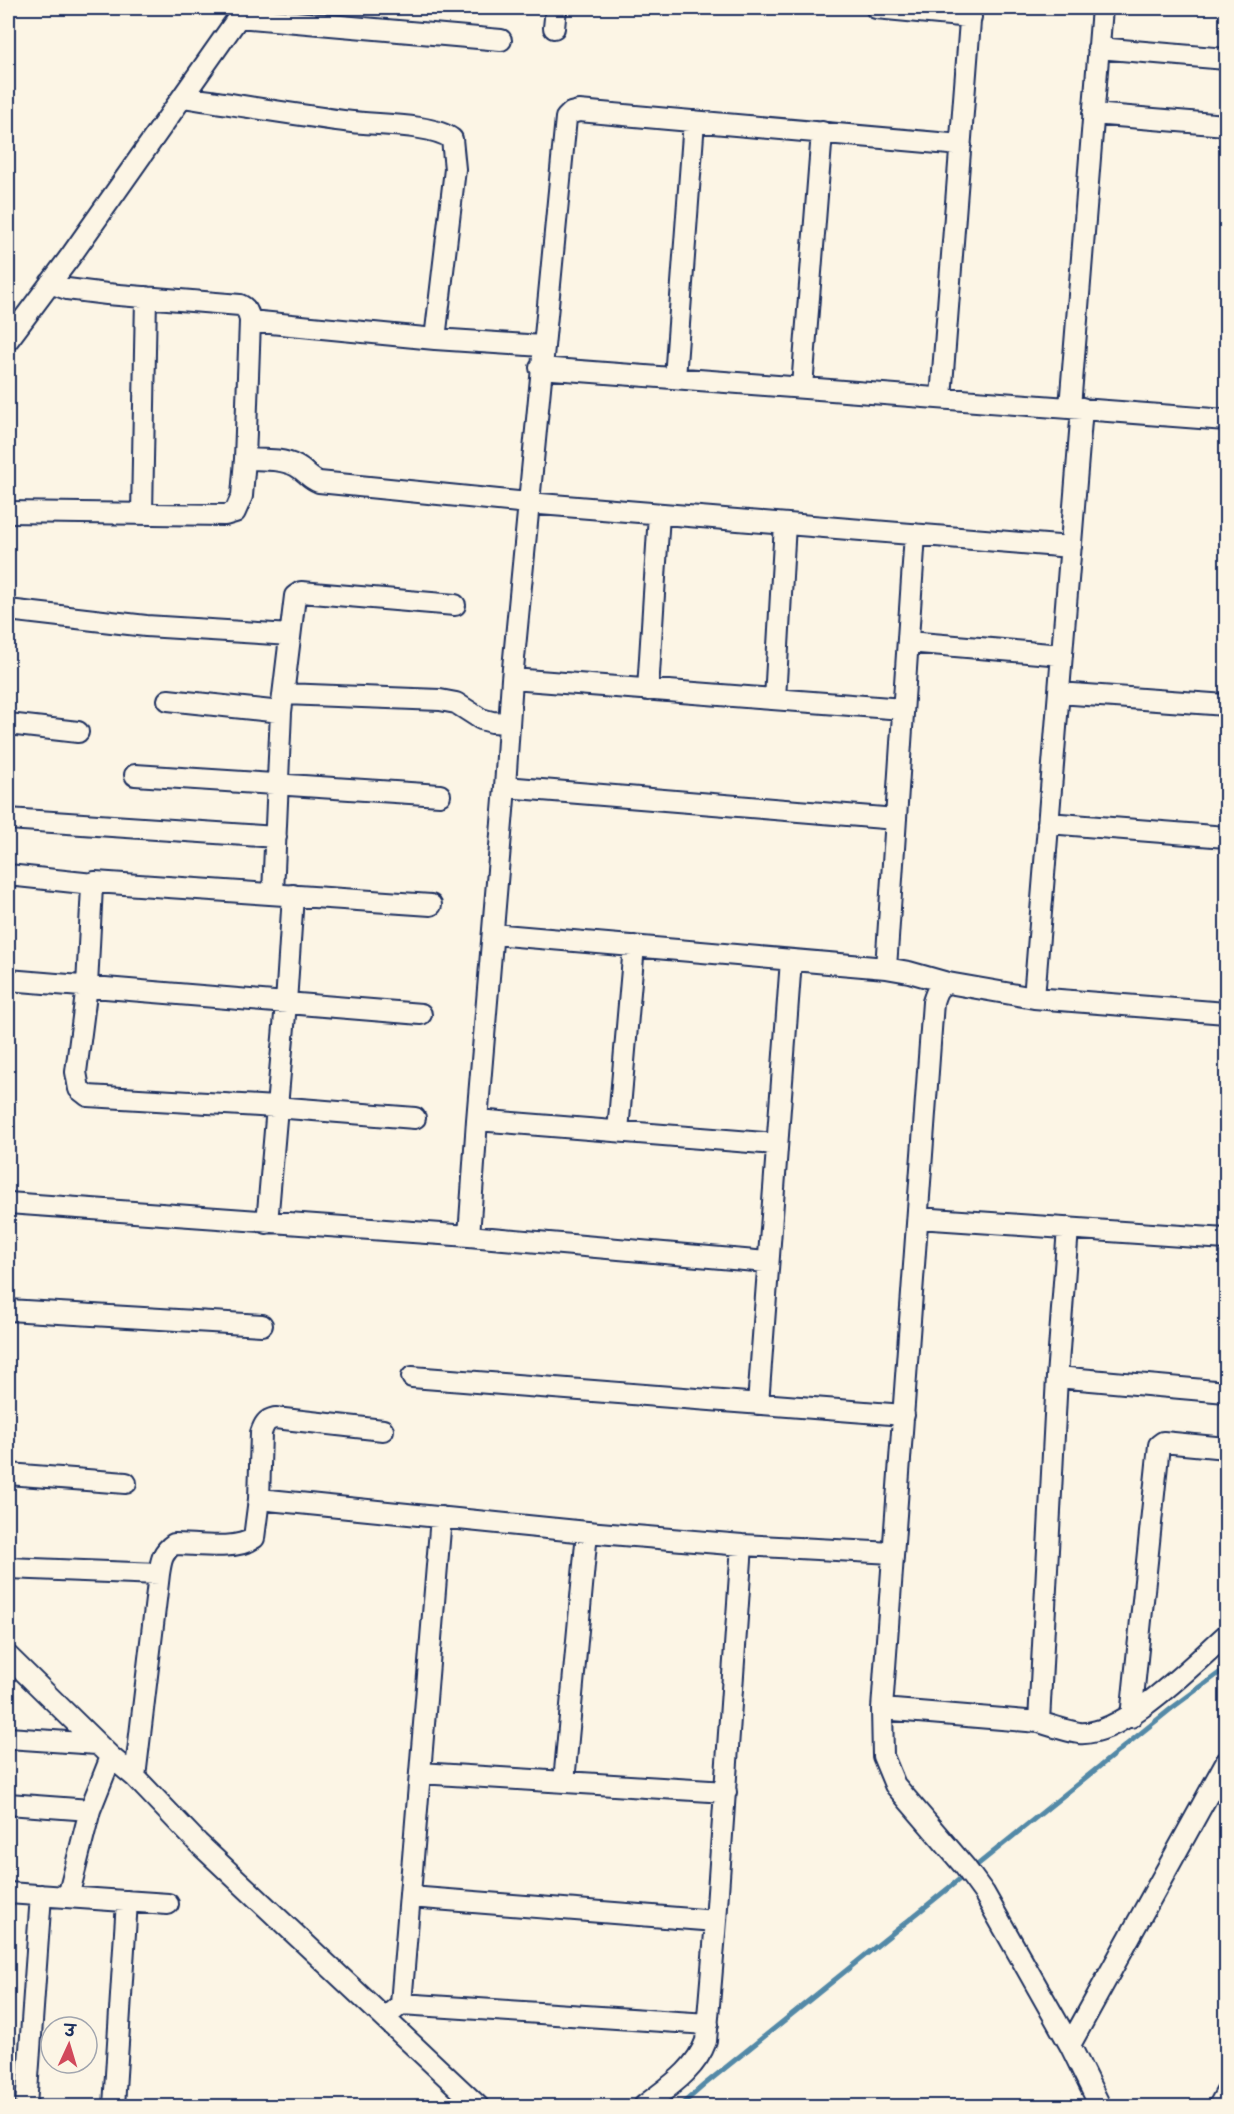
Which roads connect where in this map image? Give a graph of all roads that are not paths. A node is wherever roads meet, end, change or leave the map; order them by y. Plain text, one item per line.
1 (556, 8) edge
2 (876, 8) edge
3 (1102, 8) edge
4 (242, 12) edge
5 (971, 12) edge
6 (554, 28) dead end
7 (501, 40) dead end
8 (1098, 48) junction
9 (1227, 58) edge
10 (183, 97) junction
11 (1093, 114) junction
12 (694, 121) junction
13 (1227, 125) edge
14 (822, 132) junction
15 (961, 145) junction
16 (50, 283) junction
17 (146, 297) junction
18 (250, 321) junction
19 (435, 339) junction
20 (8, 340) edge
21 (542, 346) junction
22 (540, 368) junction
23 (675, 378) junction
24 (802, 387) junction
25 (941, 398) junction
26 (1076, 408) junction
27 (1227, 420) edge
28 (245, 459) junction
29 (528, 503) junction
30 (8, 512) edge
31 (142, 514) junction
32 (659, 514) junction
33 (785, 524) junction
34 (915, 534) junction
35 (1071, 547) junction
36 (455, 605) dead end
37 (8, 610) edge
38 (290, 634) junction
39 (908, 642) junction
40 (1062, 656) junction
41 (512, 679) junction
42 (648, 690) junction
43 (1059, 693) junction
44 (775, 699) junction
45 (168, 700) dead end
46 (283, 703) junction
47 (1227, 705) edge
48 (903, 709) junction
49 (508, 723) junction
50 (8, 724) edge
51 (78, 732) dead end
52 (135, 775) dead end
53 (278, 785) junction
54 (505, 787) junction
55 (440, 795) dead end
56 (8, 819) edge
57 (896, 819) junction
58 (1048, 823) junction
59 (276, 837) junction
60 (1227, 837) edge
61 (8, 875) edge
62 (93, 884) junction
63 (283, 894) junction
64 (431, 904) dead end
65 (493, 934) junction
66 (634, 946) junction
67 (791, 960) junction
68 (886, 968) junction
69 (8, 980) edge
70 (948, 983) junction
71 (87, 986) junction
72 (1034, 998) junction
73 (286, 1003) junction
74 (1227, 1012) edge
75 (421, 1014) dead end
76 (275, 1107) junction
77 (415, 1118) dead end
78 (477, 1120) junction
79 (618, 1131) junction
80 (776, 1144) junction
81 (8, 1203) edge
82 (918, 1218) junction
83 (267, 1223) junction
84 (1068, 1228) junction
85 (469, 1236) junction
86 (1227, 1239) edge
87 (767, 1262) junction
88 (8, 1310) edge
89 (262, 1325) dead end
90 (412, 1377) dead end
91 (1057, 1377) junction
92 (1227, 1392) edge
93 (758, 1404) junction
94 (904, 1415) junction
95 (383, 1430) dead end
96 (1227, 1448) edge
97 (8, 1474) edge
98 (126, 1483) dead end
99 (259, 1499) junction
100 (441, 1517) junction
101 (587, 1532) junction
102 (742, 1545) junction
103 (893, 1553) junction
104 (8, 1568) edge
105 (159, 1574) junction
106 (1227, 1635) edge
107 (8, 1656) edge
108 (882, 1708) junction
109 (1131, 1717) junction
110 (1039, 1722) junction
111 (8, 1738) edge
112 (104, 1751) junction
113 (1227, 1762) edge
114 (420, 1773) junction
115 (135, 1777) junction
116 (564, 1782) junction
117 (726, 1792) junction
118 (1218, 1794) edge
119 (8, 1804) edge
120 (90, 1810) junction
121 (8, 1893) edge
122 (41, 1895) junction
123 (68, 1897) junction
124 (410, 1897) junction
125 (127, 1901) junction
126 (168, 1904) dead end
127 (717, 1921) junction
128 (401, 2004) junction
129 (385, 2018) junction
130 (708, 2024) junction
131 (1070, 2045) junction
132 (1227, 2093) edge
133 (26, 2106) edge
134 (114, 2106) edge
135 (478, 2106) edge
136 (644, 2106) edge
137 (1100, 2106) edge
138 (1219, 2106) edge

1 - 6 street
2 - 5 street
3 - 8 street
4 - 7 street
4 - 10 street
5 - 15 street
8 - 9 street
8 - 11 street
10 - 16 street
10 - 19 street
11 - 13 street
11 - 26 street
12 - 14 street
12 - 21 street
12 - 23 street
14 - 15 street
14 - 24 street
15 - 25 street
16 - 17 street
16 - 20 street
17 - 18 street
17 - 31 street
18 - 19 street
18 - 28 street
19 - 21 street
21 - 22 street
22 - 23 street
22 - 29 street
23 - 24 street
24 - 25 street
25 - 26 street
26 - 27 street
26 - 35 street
28 - 29 street
28 - 31 street
29 - 32 street
29 - 41 street
30 - 31 street
32 - 33 street
32 - 42 street
33 - 34 street
33 - 44 street
34 - 35 street
34 - 39 street
35 - 40 street
36 - 38 street
37 - 38 street
38 - 46 street
39 - 40 street
39 - 48 street
40 - 43 street
41 - 42 street
41 - 49 street
42 - 44 street
43 - 47 street
43 - 58 street
44 - 48 street
45 - 46 street
46 - 49 street
46 - 53 street
48 - 57 street
49 - 54 street
50 - 51 street
52 - 53 street
53 - 55 street
53 - 59 street
54 - 57 street
54 - 65 street
56 - 59 street
57 - 68 street
58 - 60 street
58 - 72 street
59 - 63 street
61 - 62 street
62 - 63 street
62 - 71 street
63 - 64 street
63 - 73 street
65 - 66 street
65 - 78 street
66 - 67 street
66 - 79 street
67 - 68 street
67 - 80 street
68 - 70 street
69 - 71 street
70 - 72 street
70 - 82 street
71 - 73 street
71 - 76 street
72 - 74 street
73 - 75 street
73 - 76 street
76 - 77 street
76 - 83 street
78 - 79 street
78 - 85 street
79 - 80 street
80 - 87 street
81 - 83 street
82 - 84 street
82 - 94 street
83 - 85 street
84 - 86 street
84 - 91 street
85 - 87 street
87 - 93 street
88 - 89 street
90 - 93 street
91 - 92 street
91 - 110 street
93 - 94 street
94 - 103 street
95 - 99 street
96 - 109 street
97 - 98 street
99 - 100 street
99 - 105 street
100 - 101 street
100 - 114 street
101 - 102 street
101 - 116 street
102 - 103 street
102 - 117 street
103 - 108 street
104 - 105 street
105 - 115 street
106 - 109 street
107 - 112 street
108 - 110 street
108 - 131 street
109 - 110 street
111 - 112 street
112 - 115 street
112 - 120 street
113 - 118 street
114 - 116 street
114 - 124 street
115 - 129 street
116 - 117 street
117 - 127 street
118 - 131 street
119 - 120 street
120 - 123 street
121 - 122 street
122 - 123 street
122 - 133 street
123 - 125 street
124 - 127 street
124 - 128 street
125 - 126 street
125 - 134 street
127 - 130 street
128 - 129 street
128 - 130 street
129 - 135 street
130 - 136 street
131 - 137 street
132 - 138 street

